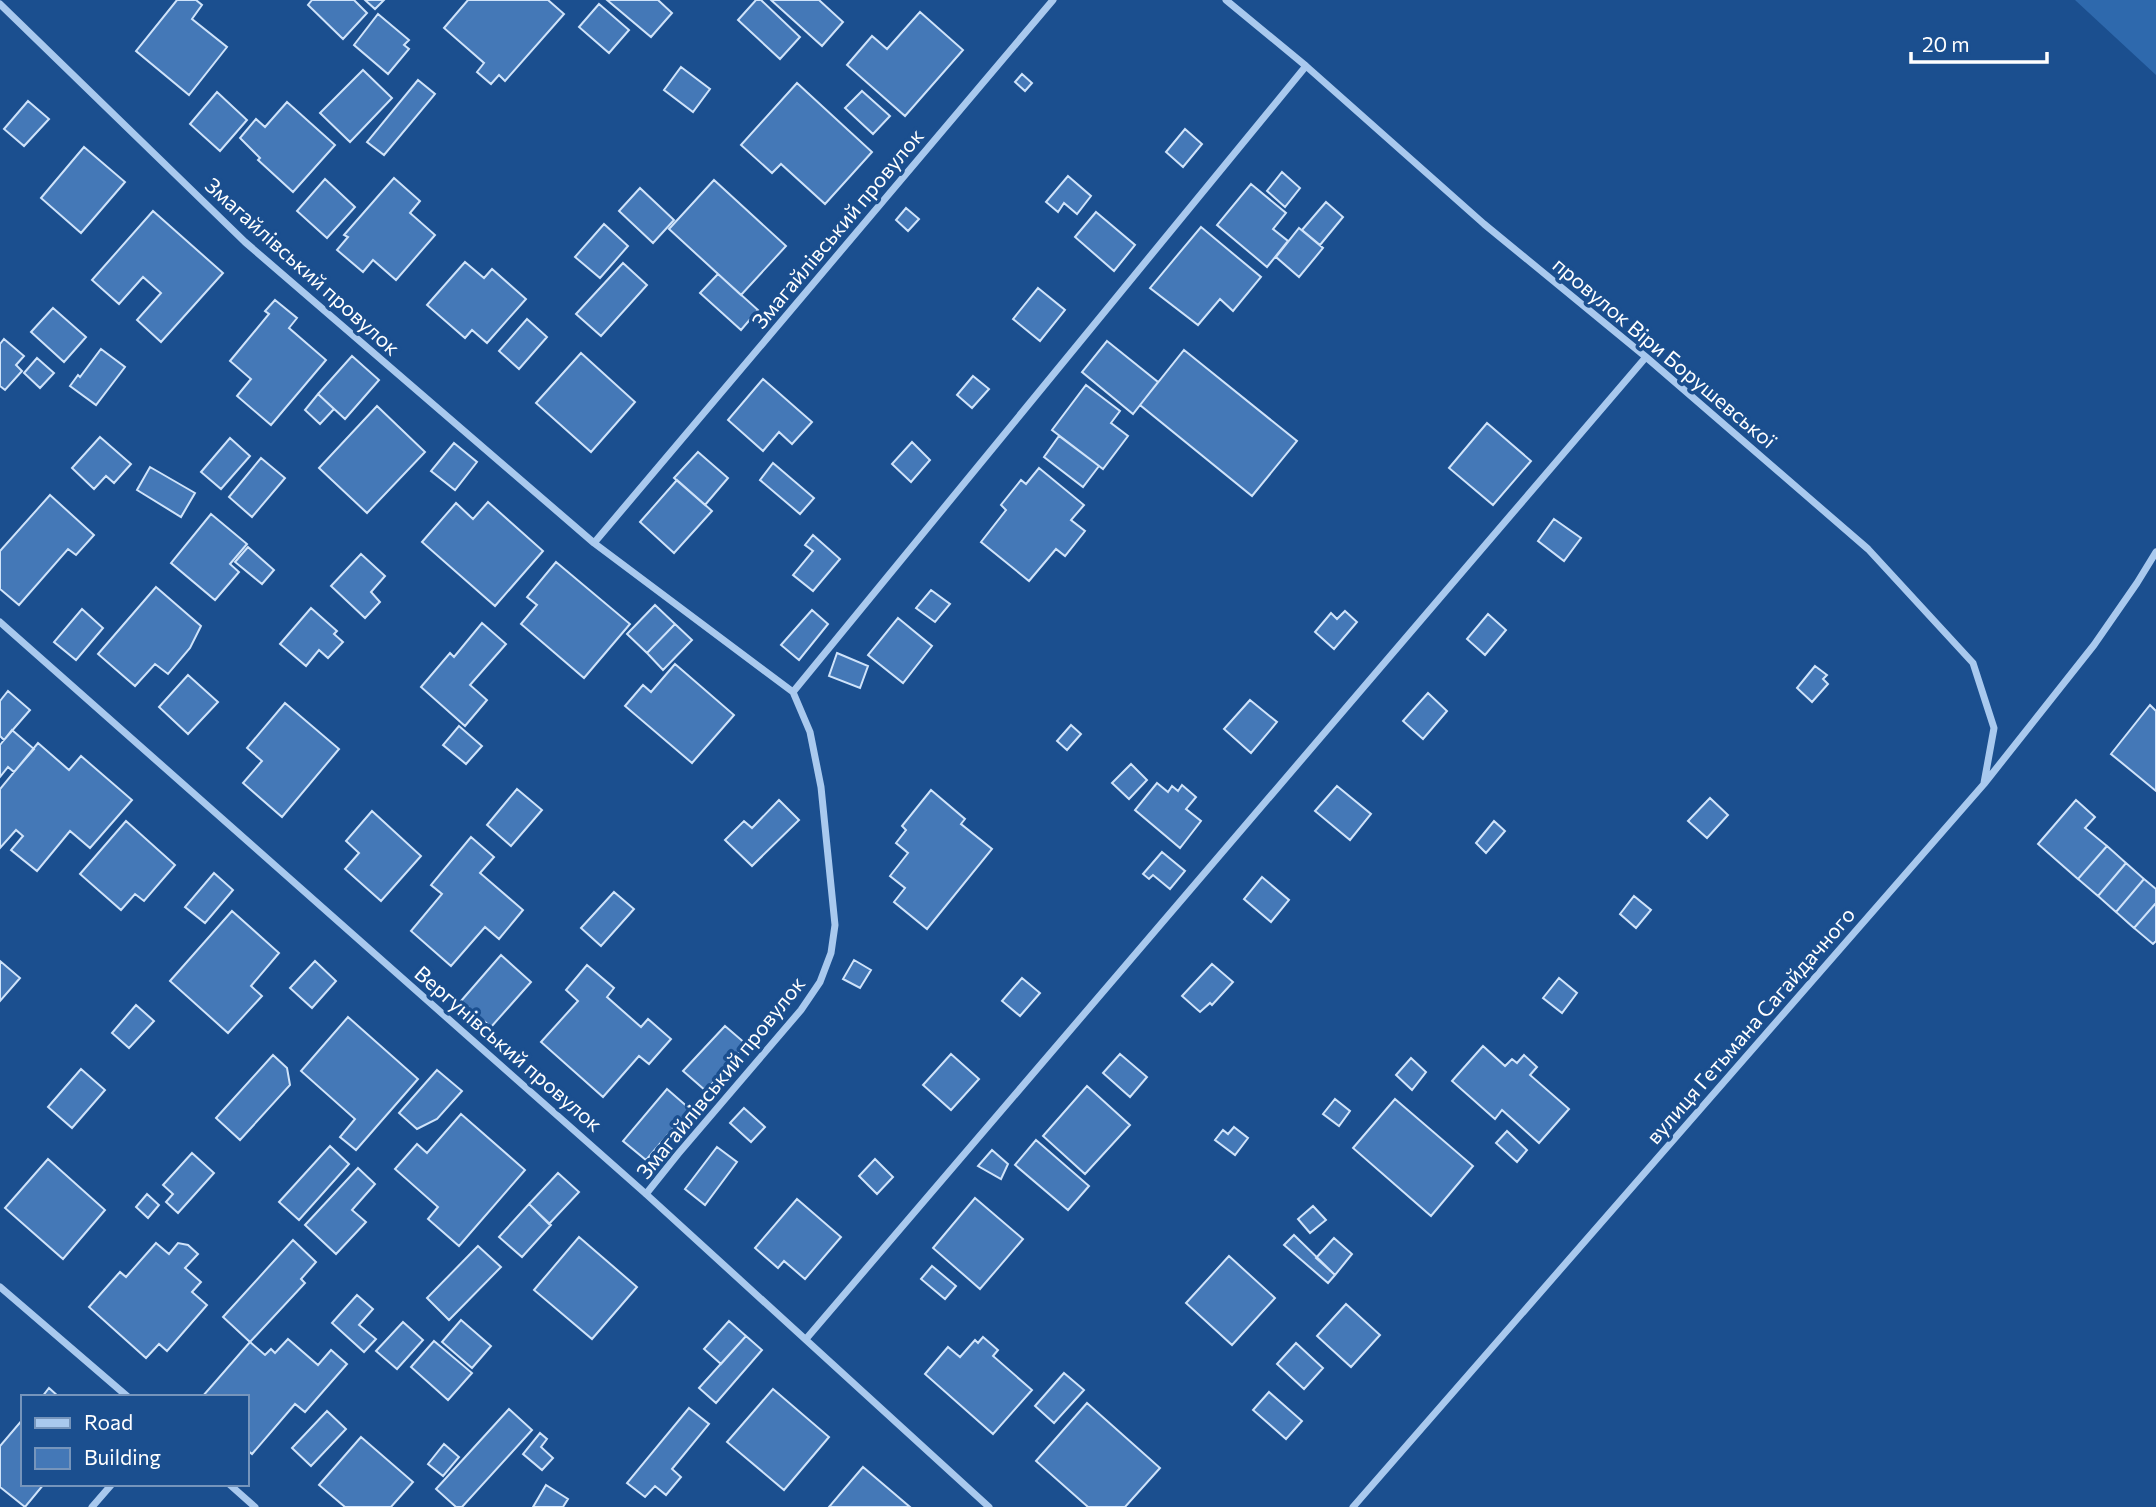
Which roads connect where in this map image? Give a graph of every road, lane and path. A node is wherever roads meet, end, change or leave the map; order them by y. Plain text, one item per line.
1 (1053, 0) edge
2 (1226, 0) edge
3 (0, 4) edge
4 (1306, 66) junction
5 (1646, 357) junction
6 (594, 543) junction
7 (2156, 552) edge
8 (0, 622) edge
9 (793, 692) junction
10 (1984, 784) junction
11 (646, 1194) junction
12 (0, 1287) edge
13 (806, 1339) junction
14 (126, 1395) edge
15 (110, 1486) edge
16 (231, 1486) edge
17 (92, 1507) edge
18 (255, 1507) edge
19 (989, 1507) edge
20 (1353, 1507) edge

1 - 6 street, Змагайлівський провулок
2 - 4 street, провулок Віри Борушевської
3 - 6 street, Змагайлівський провулок
4 - 5 street, провулок Віри Борушевської
4 - 9 street
5 - 10 street, провулок Віри Борушевської
5 - 13 street
6 - 9 street, Змагайлівський провулок
7 - 10 street, вулиця Гетьмана Сагайдачного
8 - 11 street, Вергунівський провулок
9 - 11 street, Змагайлівський провулок
10 - 20 street, вулиця Гетьмана Сагайдачного
11 - 13 street, Вергунівський провулок
12 - 14 street
13 - 19 street, Вергунівський провулок
15 - 17 street
16 - 18 street

